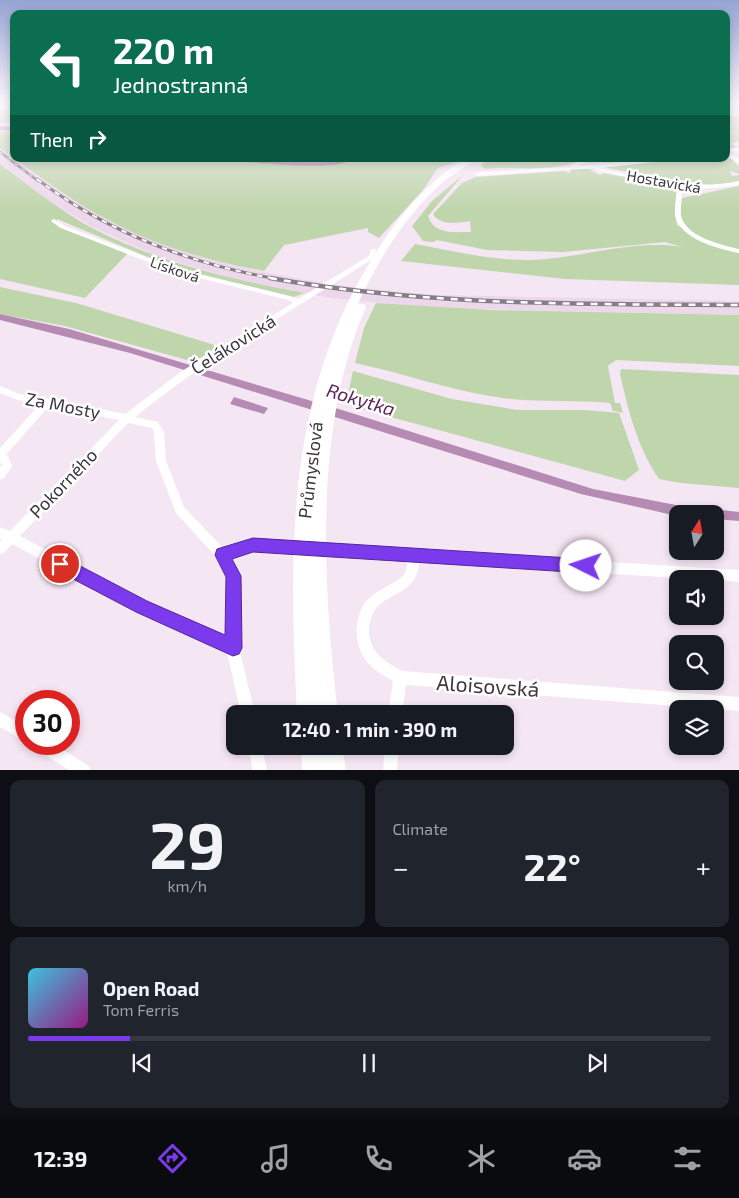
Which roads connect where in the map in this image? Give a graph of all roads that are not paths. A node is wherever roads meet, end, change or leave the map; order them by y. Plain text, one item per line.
1 (466, 162) edge
2 (477, 162) edge
3 (582, 162) edge
4 (637, 162) edge
5 (588, 167) junction
6 (570, 168) junction
7 (478, 174) dead end
8 (739, 183) edge
9 (680, 185) junction
10 (54, 221) dead end
11 (382, 249) junction
12 (739, 251) edge
13 (300, 303) junction
14 (0, 389) edge
15 (48, 401) junction
16 (127, 418) junction
17 (0, 456) edge
18 (0, 475) edge
19 (5, 535) edge
20 (0, 549) edge
21 (413, 554) junction
22 (222, 555) junction
23 (739, 576) edge
24 (233, 648) junction
25 (314, 671) junction
26 (400, 678) junction
27 (739, 704) edge
28 (246, 705) edge
29 (309, 705) edge
30 (324, 705) edge
31 (396, 705) edge
32 (0, 719) edge
33 (15, 728) edge
34 (59, 755) edge
35 (257, 755) edge
36 (313, 755) edge
37 (332, 755) edge
38 (391, 755) edge
39 (84, 770) edge
40 (260, 770) edge
41 (314, 770) edge
42 (334, 770) edge
43 (390, 770) edge

1 - 11 main road, Průmyslová
2 - 11 main road, Průmyslová
3 - 6 street
4 - 5 street
5 - 6 street
5 - 9 street, Hostavická
6 - 7 street
8 - 9 street, Hostavická
9 - 12 street
10 - 13 street, Lísková
11 - 13 street, Čelákovická
11 - 25 main road, Průmyslová
13 - 16 street, Čelákovická
14 - 15 street, Za Mosty
15 - 16 street, Za Mosty
15 - 17 street
16 - 19 street, Pokorného
16 - 22 street, Za Mosty
17 - 18 street
19 - 20 street, Pokorného
19 - 24 street
21 - 22 street
21 - 23 street
21 - 26 street, Aloisovská
22 - 24 street, Za Mosty
24 - 28 street, Za Mosty
25 - 29 main road, Průmyslová
25 - 30 main road, Průmyslová
26 - 27 street, Aloisovská
26 - 31 street
32 - 33 street
34 - 39 street
35 - 40 street
36 - 41 main road
37 - 42 main road
38 - 43 street

